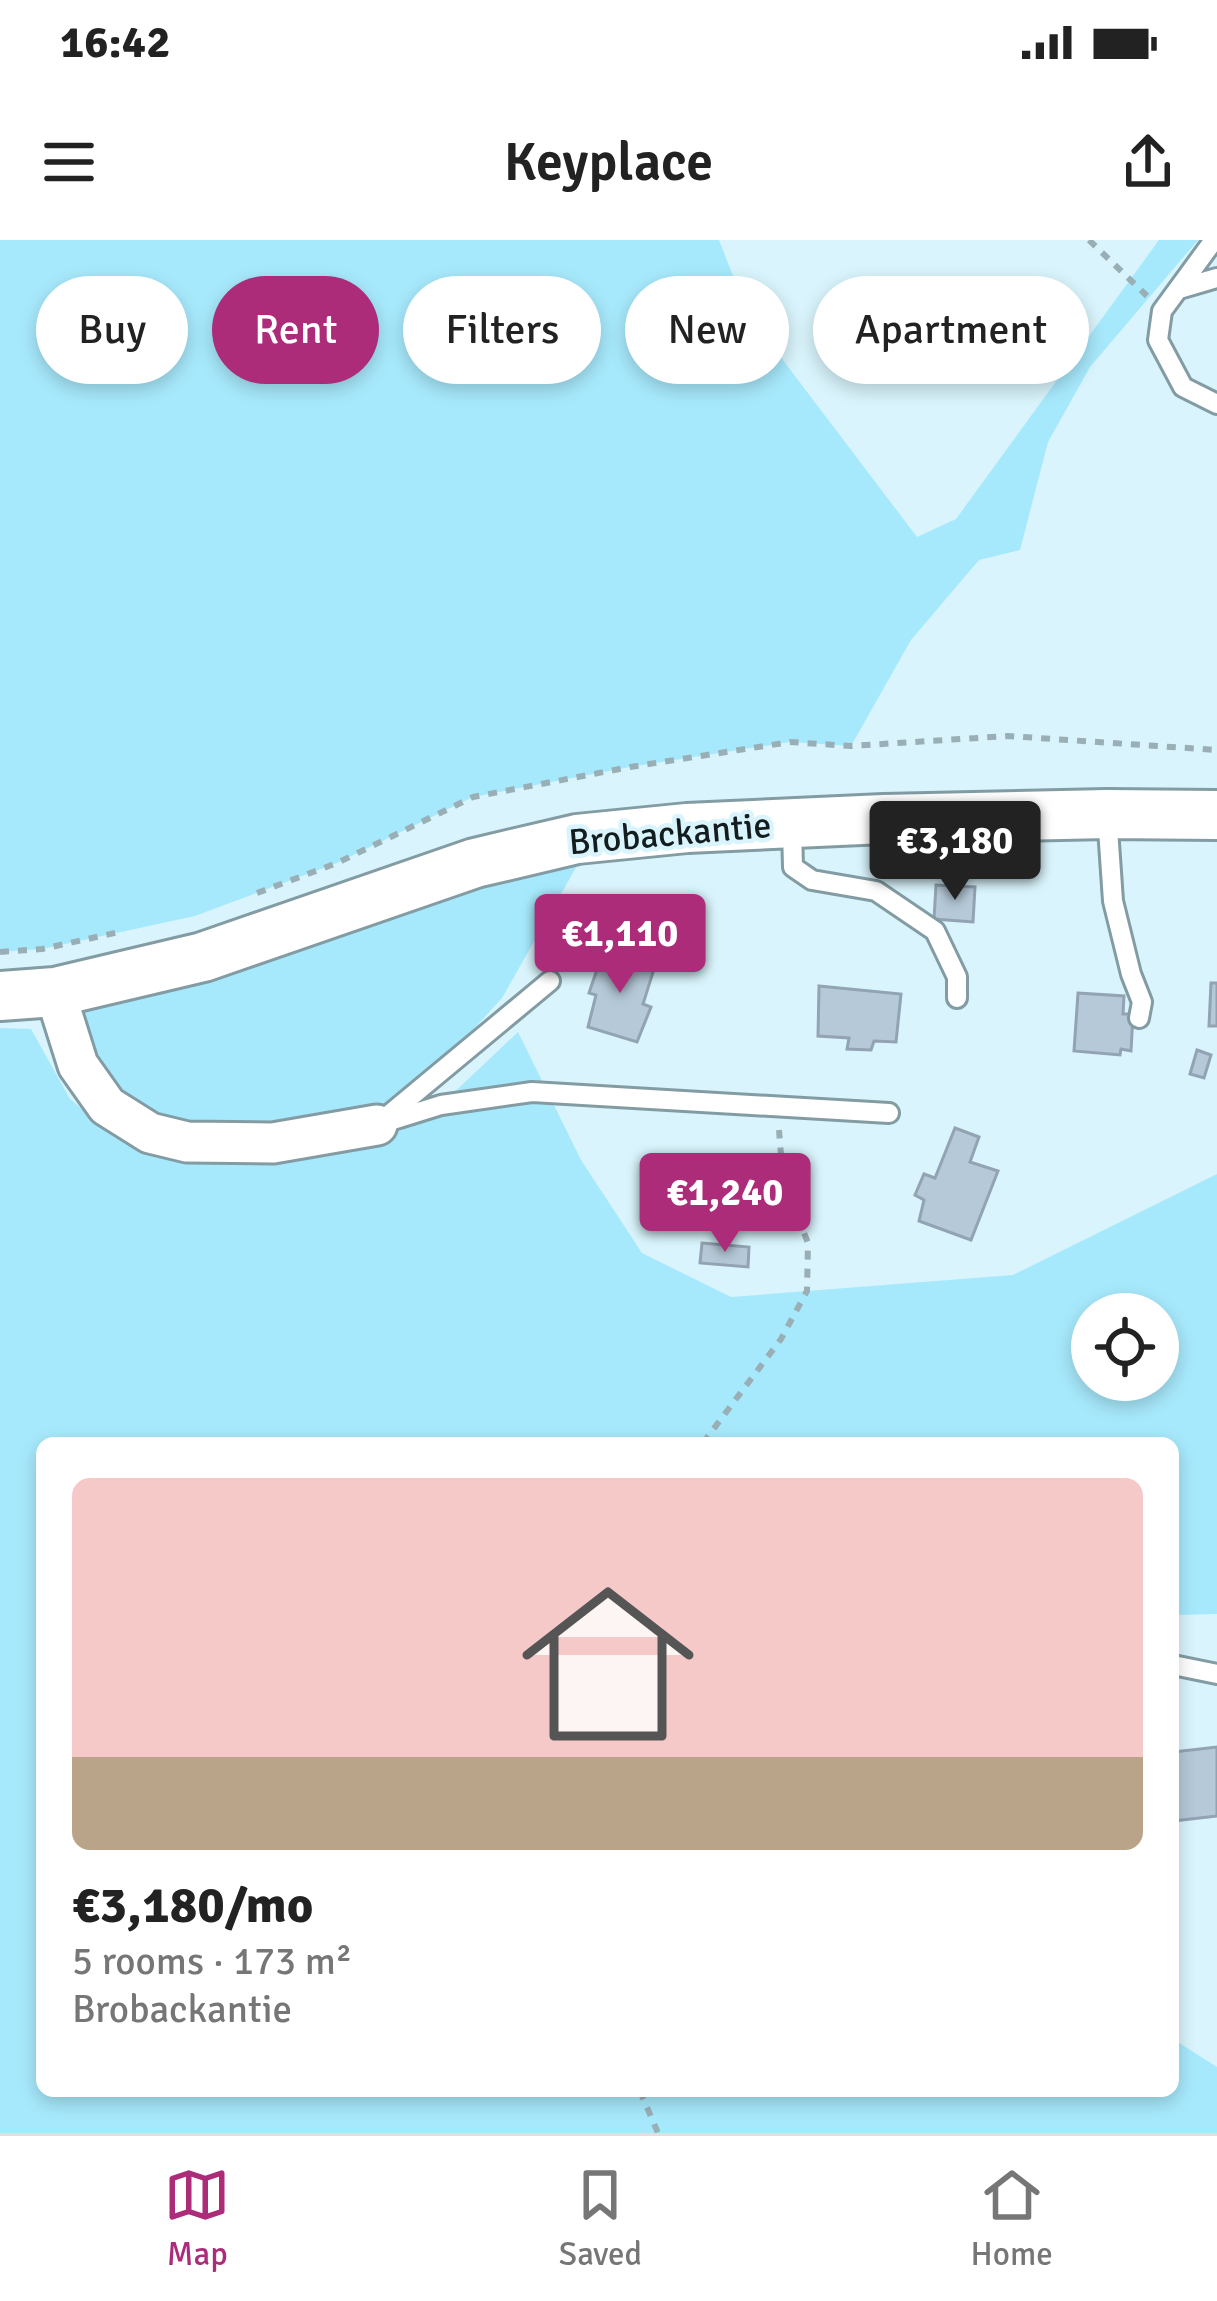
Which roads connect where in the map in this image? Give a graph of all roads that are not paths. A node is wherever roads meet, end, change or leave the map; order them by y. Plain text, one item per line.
1 (1214, 240) edge
2 (1217, 278) edge
3 (1179, 289) junction
4 (1217, 404) edge
5 (1108, 814) junction
6 (1217, 815) edge
7 (792, 823) junction
8 (550, 981) dead end
9 (55, 992) junction
10 (0, 997) edge
11 (957, 998) dead end
12 (1139, 1018) dead end
13 (889, 1113) dead end
14 (377, 1126) junction
15 (1179, 1666) edge
16 (1217, 1674) edge

1 - 3 lane
2 - 3 lane
3 - 4 lane
5 - 6 street, Brobackantie
5 - 7 street, Brobackantie
5 - 12 lane
7 - 9 street, Brobackantie
7 - 11 lane
8 - 14 lane
9 - 10 street, Brobackantie
9 - 14 street
13 - 14 lane
15 - 16 lane

